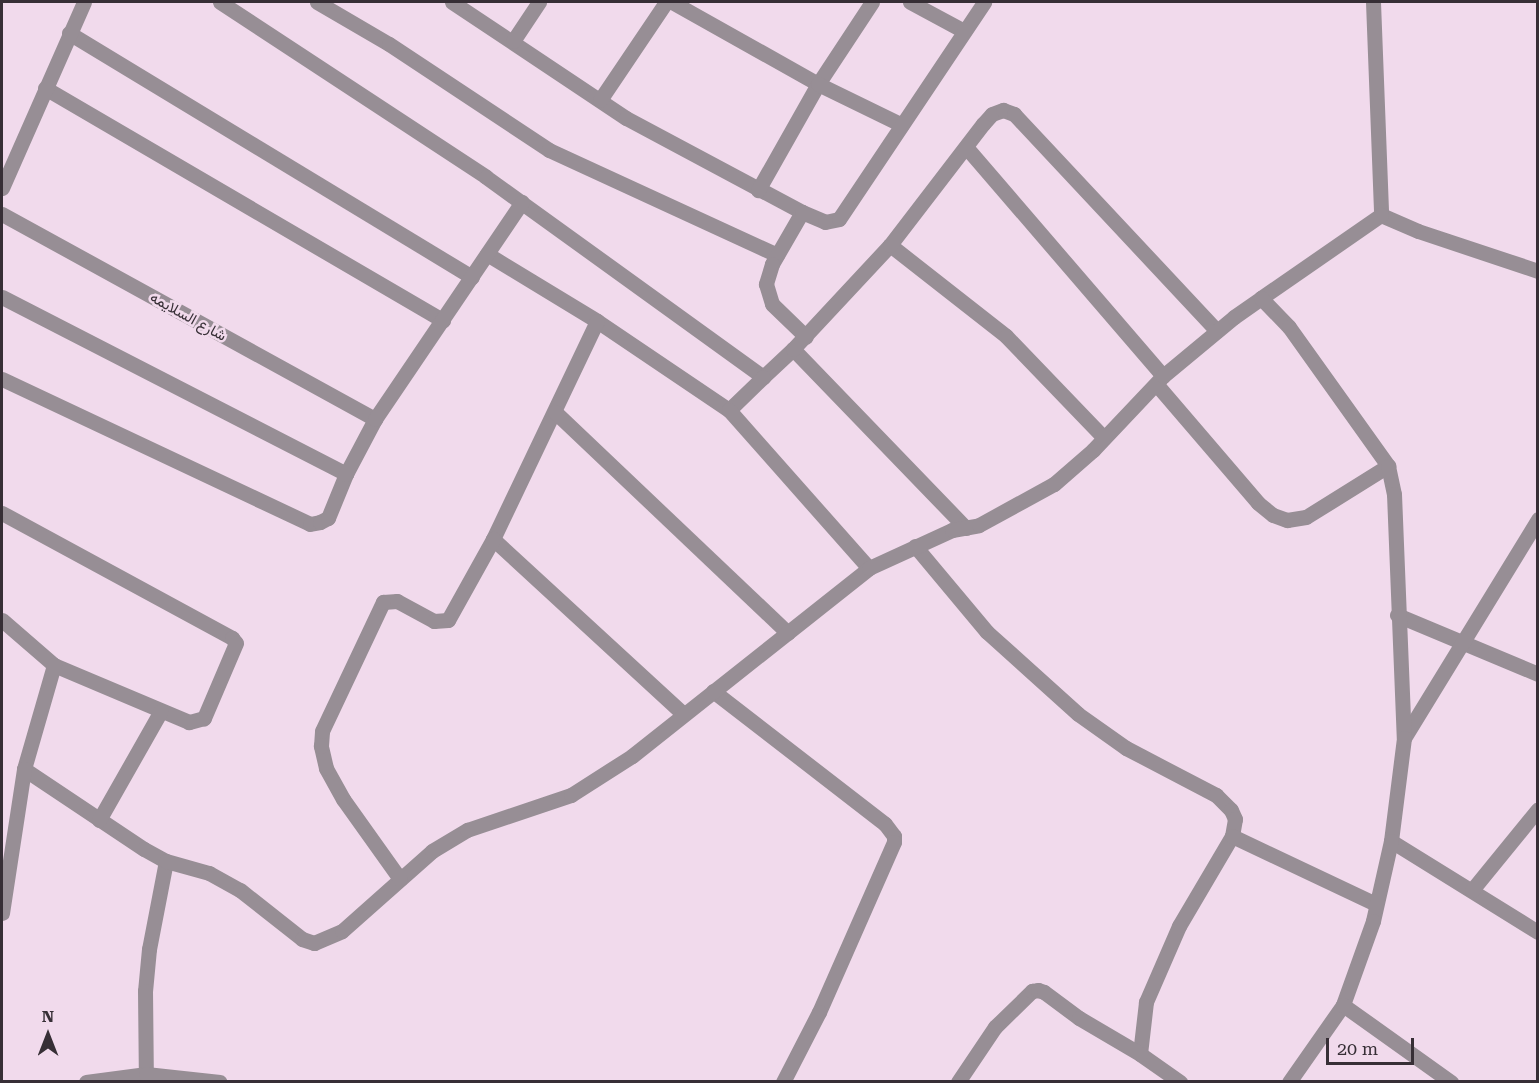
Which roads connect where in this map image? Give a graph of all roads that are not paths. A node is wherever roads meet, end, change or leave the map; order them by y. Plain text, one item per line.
1 (84, 2) edge
2 (220, 2) edge
3 (317, 2) edge
4 (452, 2) edge
5 (539, 2) edge
6 (666, 2) edge
7 (672, 2) edge
8 (872, 2) edge
9 (910, 2) edge
10 (984, 2) edge
11 (1373, 2) edge
12 (964, 31) junction
13 (69, 33) junction
14 (513, 41) junction
15 (818, 84) junction
16 (45, 88) junction
17 (600, 100) junction
18 (902, 125) junction
19 (966, 147) junction
20 (2, 188) edge
21 (759, 190) junction
22 (522, 202) junction
23 (802, 212) junction
24 (2, 214) edge
25 (1381, 215) junction
26 (890, 245) junction
27 (487, 254) junction
28 (777, 255) junction
29 (1538, 271) edge
30 (472, 277) junction
31 (2, 297) edge
32 (1261, 298) junction
33 (443, 321) junction
34 (597, 321) junction
35 (1217, 330) junction
36 (806, 337) junction
37 (793, 349) junction
38 (763, 376) junction
39 (2, 378) edge
40 (1160, 381) junction
41 (729, 410) junction
42 (555, 412) junction
43 (375, 419) junction
44 (1104, 438) junction
45 (1388, 466) junction
46 (346, 474) junction
47 (2, 513) edge
48 (1538, 519) edge
49 (966, 528) junction
50 (493, 539) junction
51 (915, 546) junction
52 (869, 568) junction
53 (1397, 615) junction
54 (2, 620) edge
55 (788, 633) junction
56 (1465, 642) junction
57 (54, 665) junction
58 (1538, 674) edge
59 (713, 691) junction
60 (161, 711) junction
61 (683, 714) junction
62 (1404, 738) junction
63 (24, 769) junction
64 (1538, 809) edge
65 (99, 820) junction
66 (1232, 836) junction
67 (1390, 842) junction
68 (166, 861) junction
69 (400, 879) junction
70 (1472, 890) junction
71 (1377, 904) junction
72 (2, 913) edge
73 (1538, 932) edge
74 (1343, 1005) junction
75 (1140, 1054) junction
76 (146, 1078) edge
77 (86, 1082) edge
78 (220, 1082) edge
79 (783, 1082) edge
80 (958, 1082) edge
81 (1180, 1082) edge
82 (1289, 1082) edge
83 (1451, 1082) edge

1 - 13 street
2 - 22 street
3 - 28 street
4 - 14 street
5 - 14 street
6 - 17 street
7 - 15 street
8 - 15 street
9 - 12 street
10 - 12 street
11 - 25 street
12 - 18 street
13 - 16 street
13 - 30 street
14 - 17 street
15 - 18 street
15 - 21 street
16 - 20 street
16 - 33 street
17 - 21 street
18 - 23 street
19 - 26 street
19 - 35 street
19 - 40 street
21 - 23 street
22 - 27 street
22 - 38 street
23 - 28 street
24 - 43 street, شارع السلايمه
25 - 29 street
25 - 32 street
26 - 36 street
26 - 44 street
27 - 30 street
27 - 34 street
28 - 36 street
30 - 33 street
31 - 46 street
32 - 35 street
32 - 45 street
33 - 43 street
34 - 41 street
34 - 42 street
35 - 40 street
36 - 37 street
37 - 38 street
37 - 49 street
38 - 41 street
39 - 46 street
40 - 44 street
40 - 45 street
41 - 52 street
42 - 50 street
42 - 55 street
43 - 46 street
44 - 49 street
45 - 53 street
47 - 60 street
48 - 56 street
49 - 51 street
50 - 61 street
50 - 69 street
51 - 52 street
51 - 66 street
52 - 55 street
53 - 56 street
53 - 62 street
54 - 57 street
55 - 59 street
56 - 58 street
56 - 62 street
57 - 60 street
57 - 63 street
59 - 61 street
59 - 79 street
60 - 65 street
61 - 69 street
62 - 67 street
63 - 65 street
63 - 72 street
64 - 70 street
65 - 68 street
66 - 71 street
66 - 75 street
67 - 70 street
67 - 71 street
68 - 69 street
68 - 76 street
70 - 73 street
71 - 74 street
74 - 82 street
74 - 83 street
75 - 80 street
75 - 81 street
76 - 77 street
76 - 78 street

